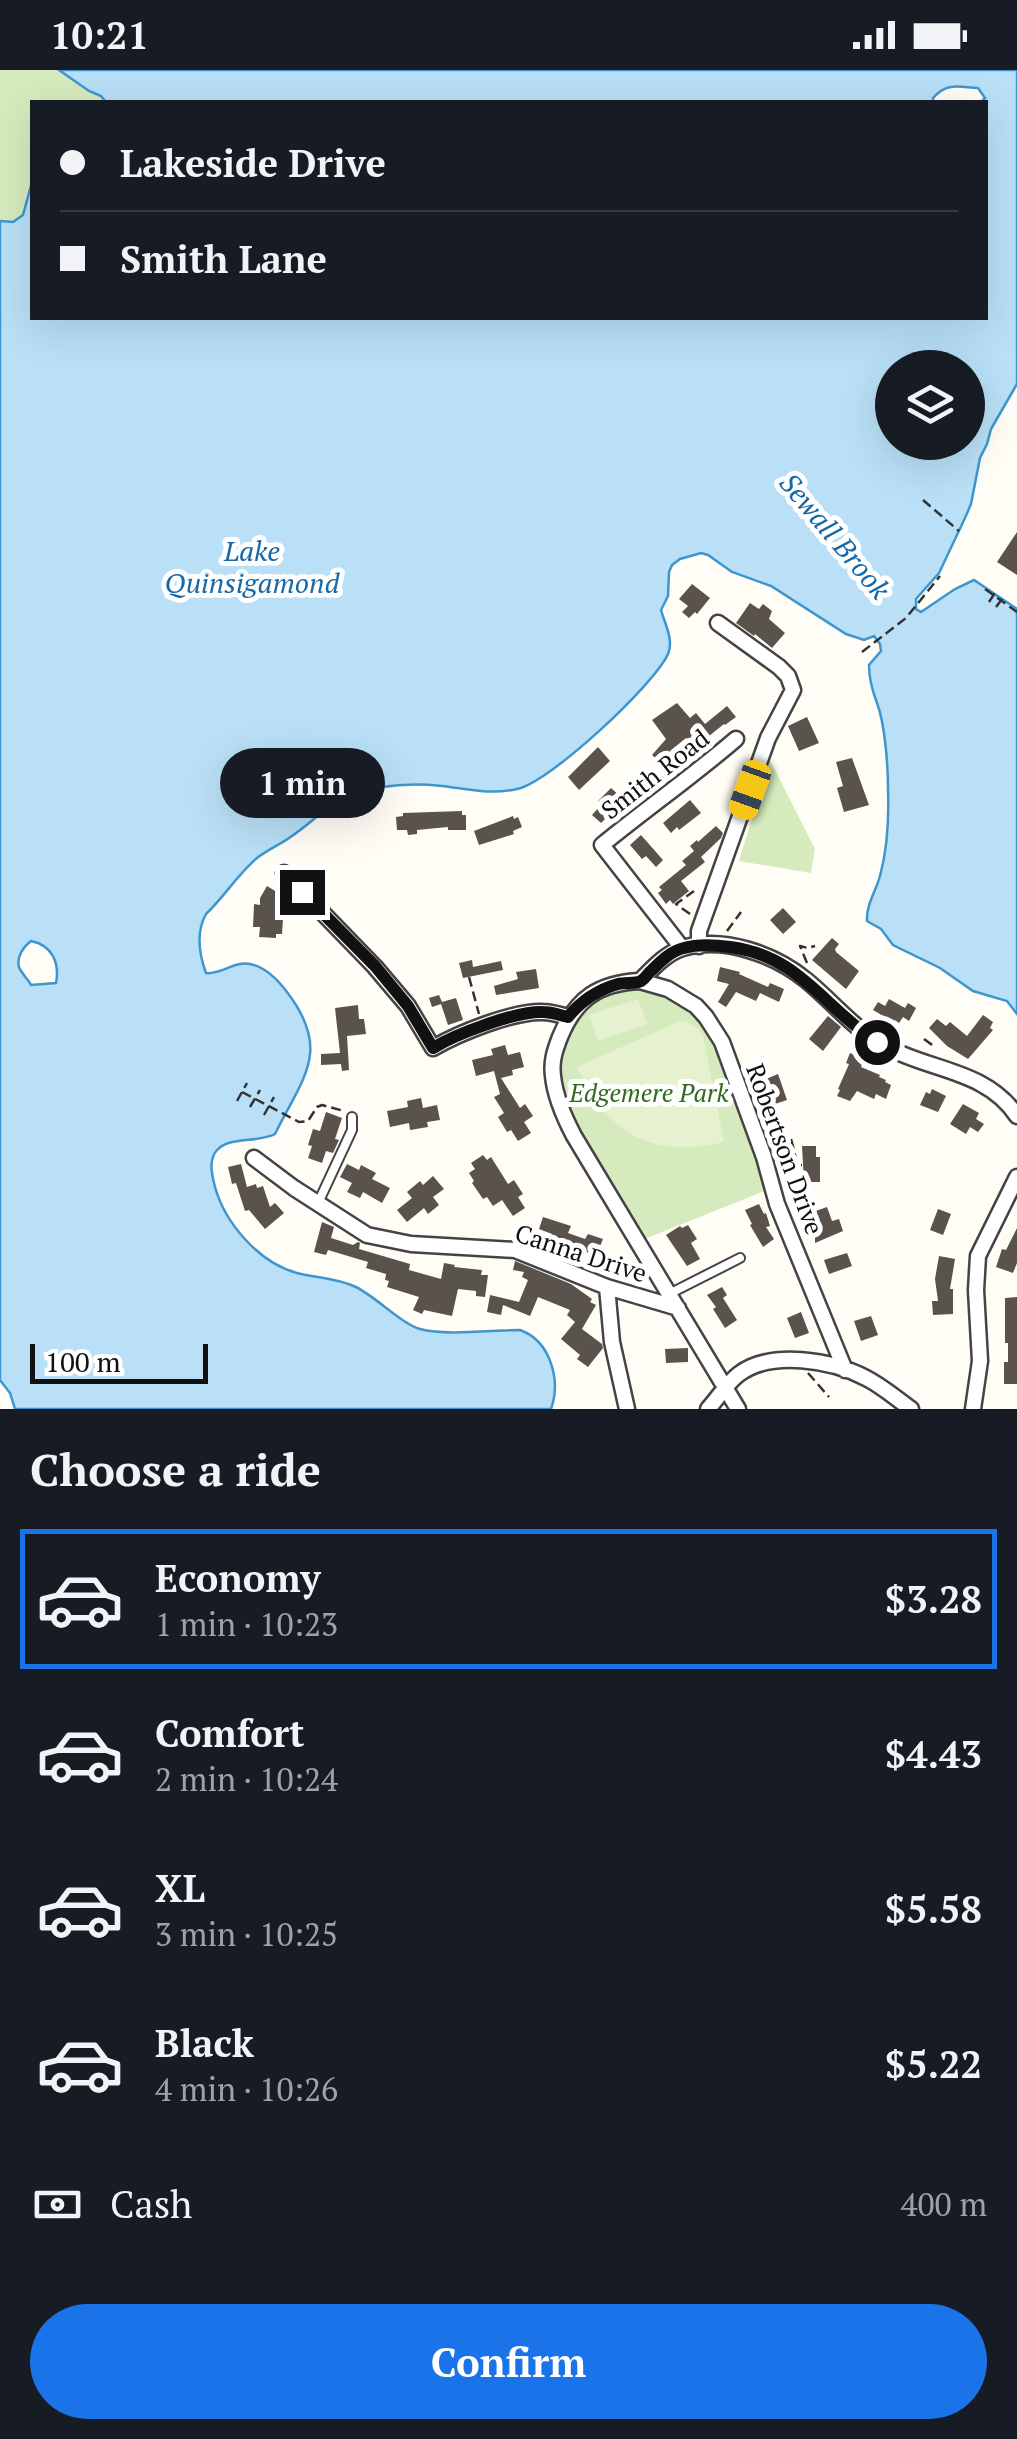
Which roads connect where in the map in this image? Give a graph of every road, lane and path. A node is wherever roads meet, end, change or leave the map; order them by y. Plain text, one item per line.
1 (922, 500) dead end
2 (958, 531) dead end
3 (940, 576) dead end
4 (985, 588) dead end
5 (995, 594) junction
6 (1002, 600) junction
7 (989, 602) dead end
8 (996, 607) dead end
9 (1010, 607) junction
10 (1017, 613) edge
11 (1004, 614) dead end
12 (1012, 621) dead end
13 (718, 623) dead end
14 (862, 652) dead end
15 (736, 739) dead end
16 (284, 873) dead end
17 (694, 891) dead end
18 (741, 912) dead end
19 (694, 916) dead end
20 (726, 932) dead end
21 (699, 946) junction
22 (816, 946) dead end
23 (682, 948) junction
24 (807, 963) dead end
25 (469, 977) dead end
26 (640, 982) junction
27 (568, 1017) junction
28 (482, 1027) junction
29 (924, 1039) dead end
30 (941, 1041) dead end
31 (247, 1083) dead end
32 (260, 1090) dead end
33 (242, 1092) junction
34 (274, 1097) dead end
35 (255, 1098) junction
36 (238, 1100) dead end
37 (269, 1106) junction
38 (250, 1108) dead end
39 (264, 1114) dead end
40 (1017, 1116) edge
41 (352, 1117) joint
42 (791, 1139) dead end
43 (254, 1158) dead end
44 (802, 1165) dead end
45 (1017, 1177) edge
46 (318, 1203) junction
47 (740, 1258) dead end
48 (606, 1286) junction
49 (669, 1294) junction
50 (678, 1308) junction
51 (791, 1360) junction
52 (845, 1370) junction
53 (726, 1390) junction
54 (829, 1397) dead end
55 (627, 1409) edge
56 (708, 1409) edge
57 (738, 1409) edge
58 (911, 1409) edge
59 (973, 1409) edge

1 - 2 path
3 - 14 path
4 - 5 path
5 - 6 path
5 - 7 path
6 - 8 path
6 - 9 path
9 - 10 path
9 - 11 path
10 - 12 path
13 - 21 street
15 - 23 street, Smith Road
16 - 28 street
17 - 19 path
18 - 20 path
21 - 23 street
21 - 40 street
22 - 24 path
23 - 26 street
25 - 28 path
26 - 27 street
26 - 52 street, Robertson Drive
27 - 28 street
27 - 49 street
29 - 30 path
31 - 33 path
32 - 35 path
33 - 35 path
33 - 36 path
34 - 37 path
35 - 37 path
35 - 38 path
37 - 39 path
37 - 41 path
41 - 46 lane
42 - 44 path
43 - 46 street, Canna Drive
45 - 59 street
46 - 48 street, Canna Drive
47 - 49 lane
48 - 50 street, Canna Drive
48 - 55 street
49 - 50 street
50 - 53 street
51 - 52 street
51 - 53 street
51 - 54 path
52 - 58 street
53 - 56 street
53 - 57 street

